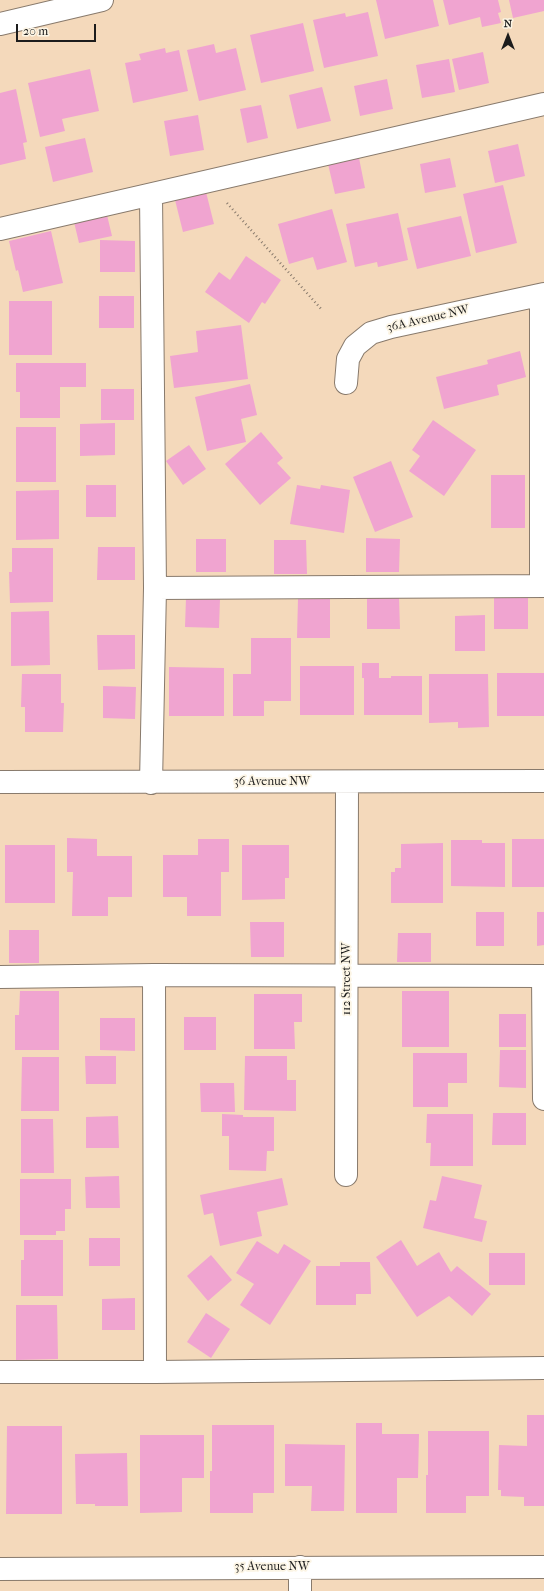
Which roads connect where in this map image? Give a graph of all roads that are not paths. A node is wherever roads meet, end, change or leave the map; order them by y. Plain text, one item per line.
1 (102, 0) edge
2 (0, 24) edge
3 (544, 104) edge
4 (151, 195) junction
5 (0, 228) edge
6 (542, 295) edge
7 (346, 383) dead end
8 (542, 586) edge
9 (155, 588) junction
10 (544, 781) edge
11 (0, 782) edge
12 (347, 782) junction
13 (151, 783) junction
14 (154, 975) junction
15 (347, 975) junction
16 (543, 976) edge
17 (0, 977) edge
18 (544, 1099) edge
19 (346, 1175) dead end
20 (544, 1368) edge
21 (0, 1372) edge
22 (155, 1372) junction
23 (300, 1567) junction
24 (544, 1567) edge
25 (0, 1568) edge
26 (300, 1591) edge

1 - 2 street
3 - 4 street
4 - 5 street
4 - 9 street
6 - 7 street, 36A Avenue NW
6 - 8 street
8 - 9 street
9 - 13 street
10 - 12 street, 36 Avenue NW
11 - 13 street, 36 Avenue NW
12 - 13 street, 36 Avenue NW
12 - 15 street, 112 Street NW
14 - 15 street
14 - 17 street
14 - 22 street
15 - 16 street
15 - 19 street, 112 Street NW
16 - 18 street
20 - 22 street
21 - 22 street
23 - 24 street, 35 Avenue NW
23 - 25 street, 35 Avenue NW
23 - 26 street

